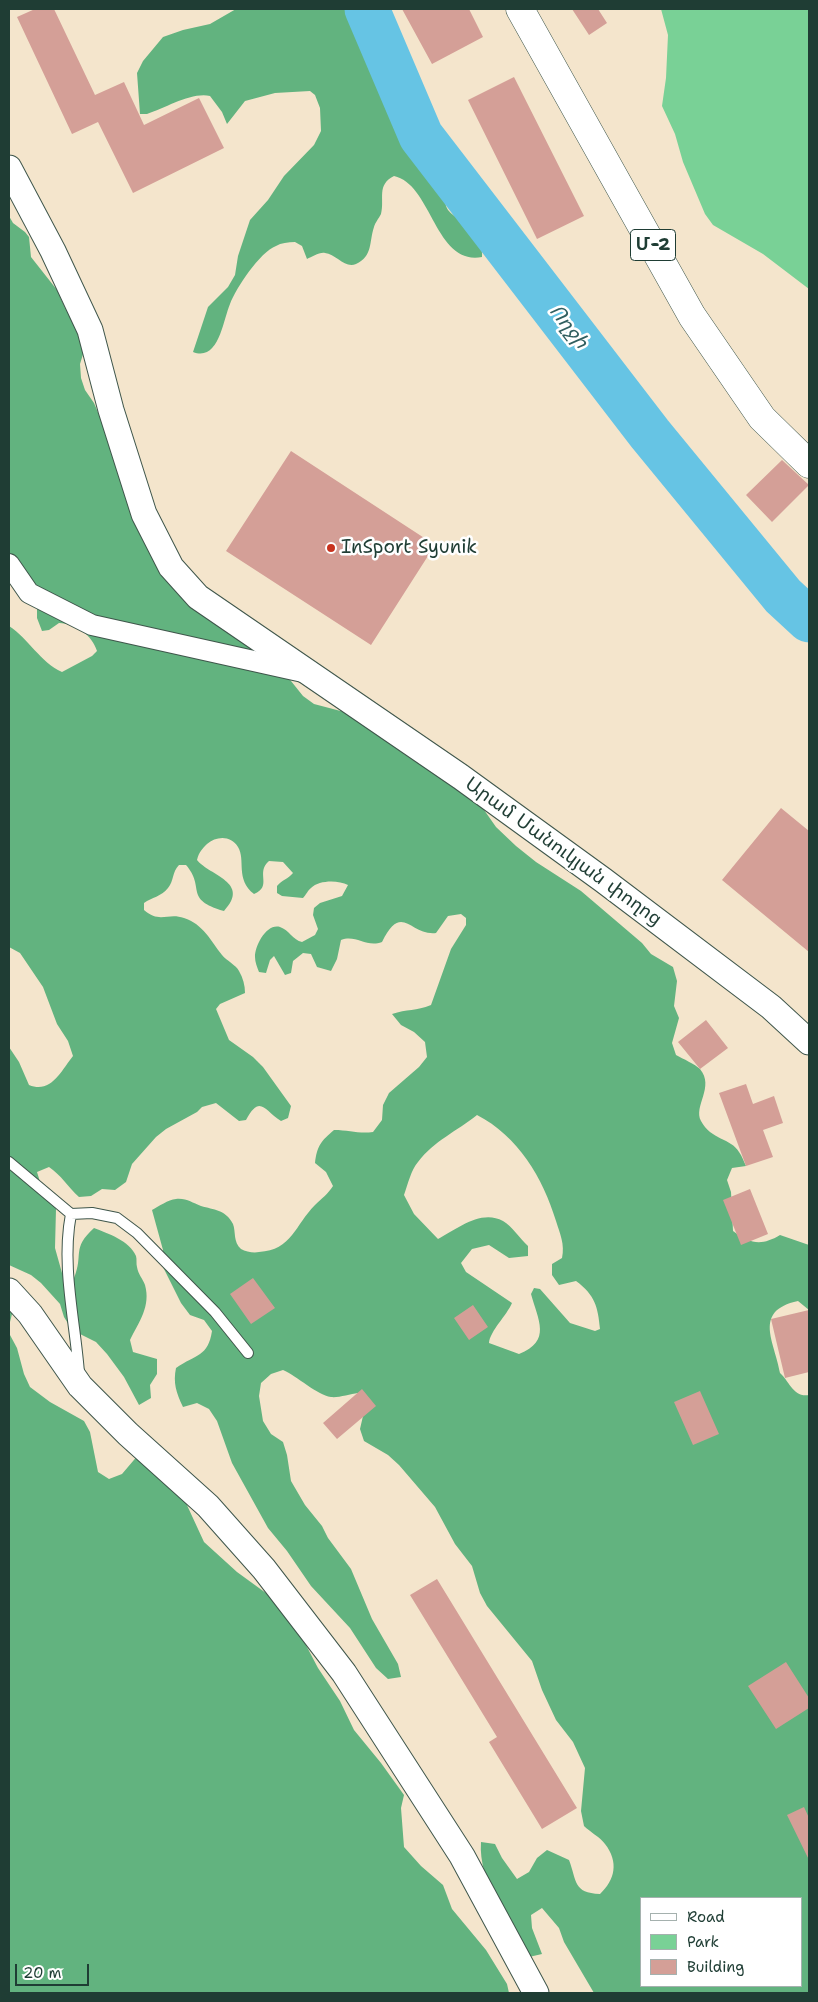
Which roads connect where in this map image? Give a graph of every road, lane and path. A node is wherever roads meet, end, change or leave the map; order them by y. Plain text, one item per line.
1 (520, 9) edge
2 (9, 168) edge
3 (809, 464) edge
4 (9, 564) edge
5 (308, 673) junction
6 (809, 1042) edge
7 (9, 1162) edge
8 (71, 1214) junction
9 (9, 1291) edge
10 (248, 1353) dead end
11 (80, 1386) junction
12 (536, 1993) edge

1 - 3 highway, Մ-2
2 - 5 street, Արամ Մանուկյան փողոց
4 - 5 street
5 - 6 street, Արամ Մանուկյան փողոց
7 - 8 lane
8 - 10 lane
8 - 11 lane
9 - 11 street
11 - 12 street

